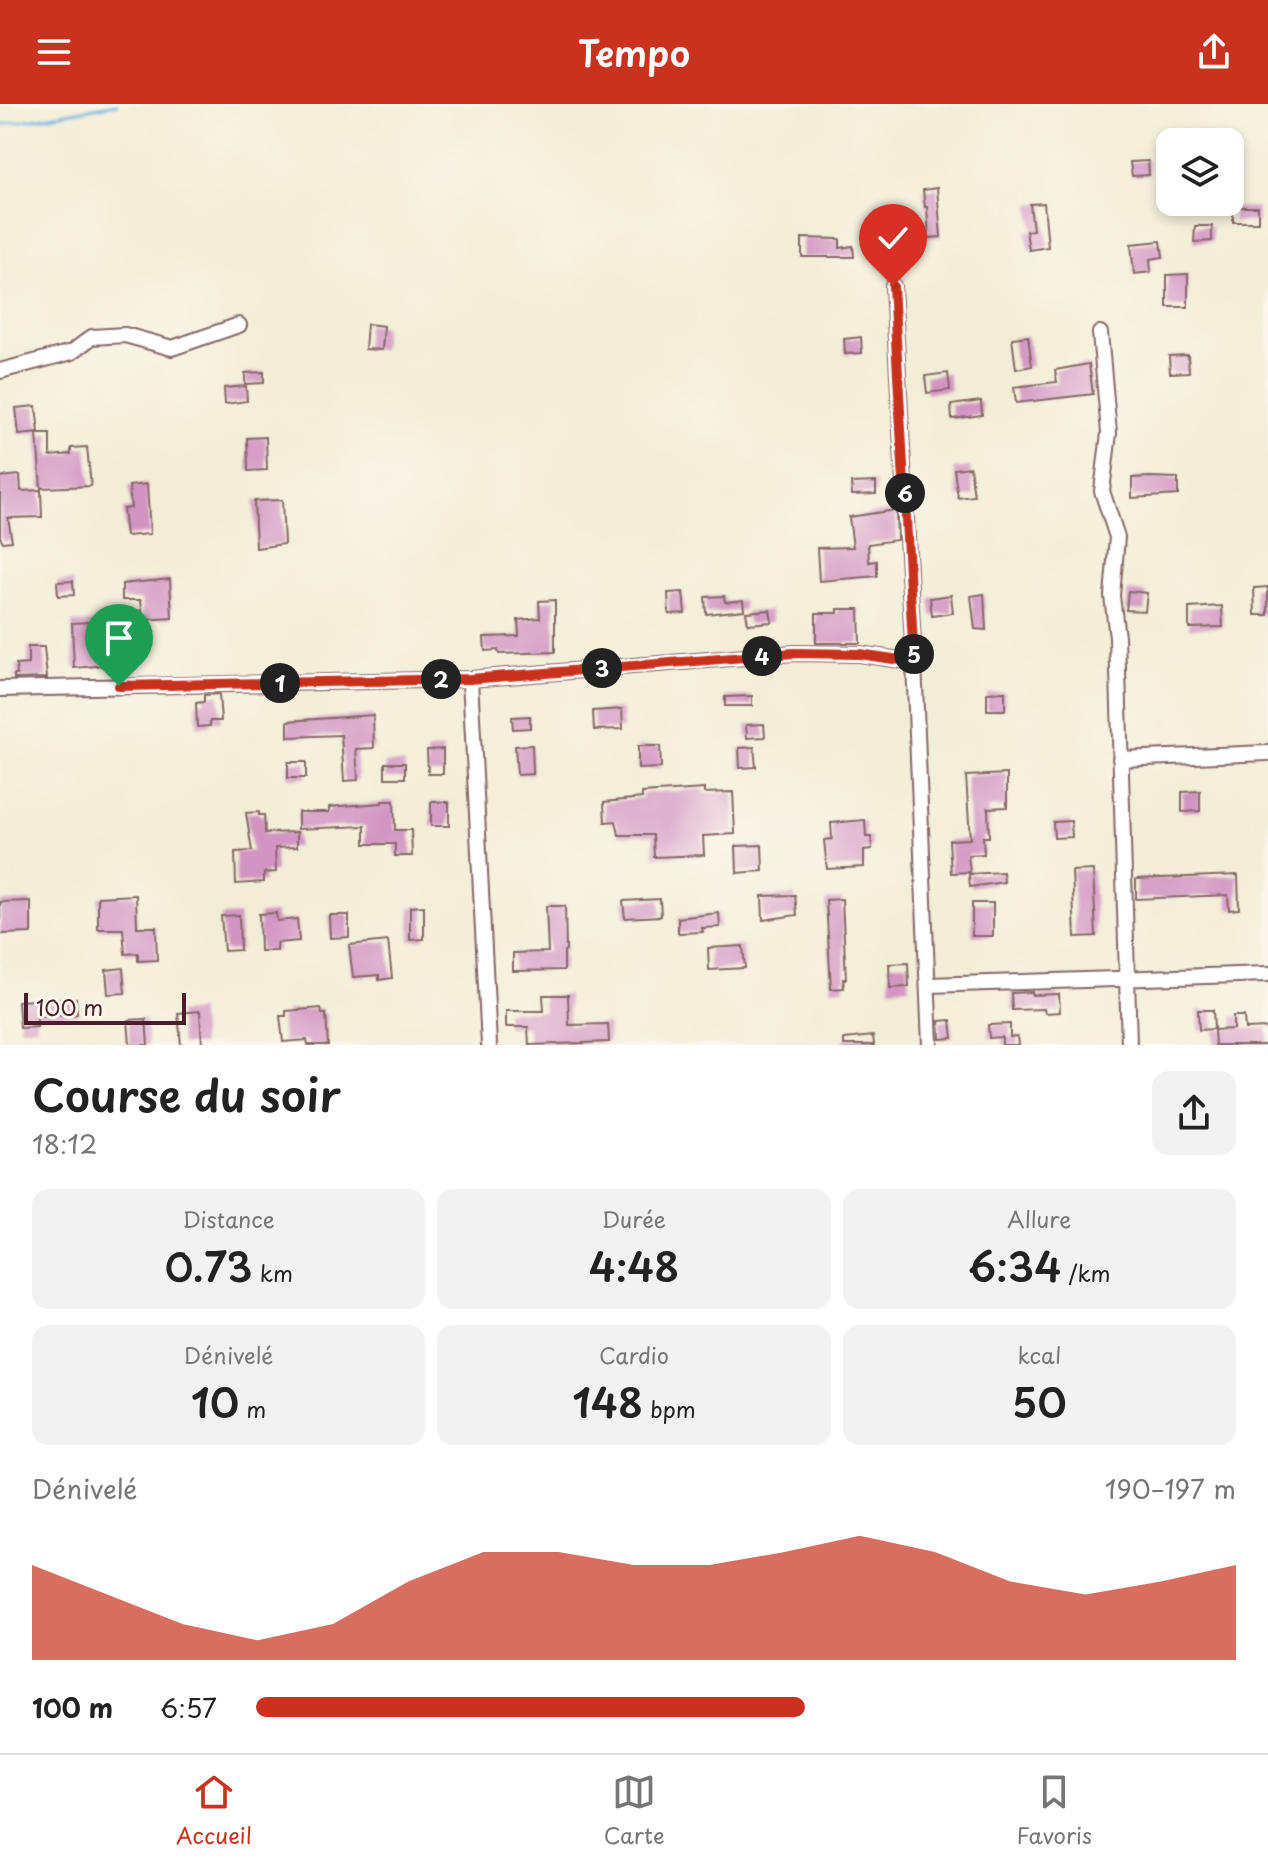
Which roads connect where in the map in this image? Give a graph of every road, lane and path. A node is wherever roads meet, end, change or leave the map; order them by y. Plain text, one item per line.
1 (893, 286) dead end
2 (239, 325) dead end
3 (1100, 333) dead end
4 (0, 371) edge
5 (914, 662) junction
6 (470, 679) junction
7 (0, 689) edge
8 (1268, 753) edge
9 (1120, 759) junction
10 (1268, 974) edge
11 (1127, 979) junction
12 (929, 985) junction
13 (489, 1045) edge
14 (930, 1045) edge
15 (1129, 1045) edge

1 - 5 street
2 - 4 street
3 - 9 street
5 - 6 street
5 - 12 street
6 - 7 street
6 - 13 street
8 - 9 street
9 - 11 street
10 - 11 street
11 - 12 street
11 - 15 street
12 - 14 street

